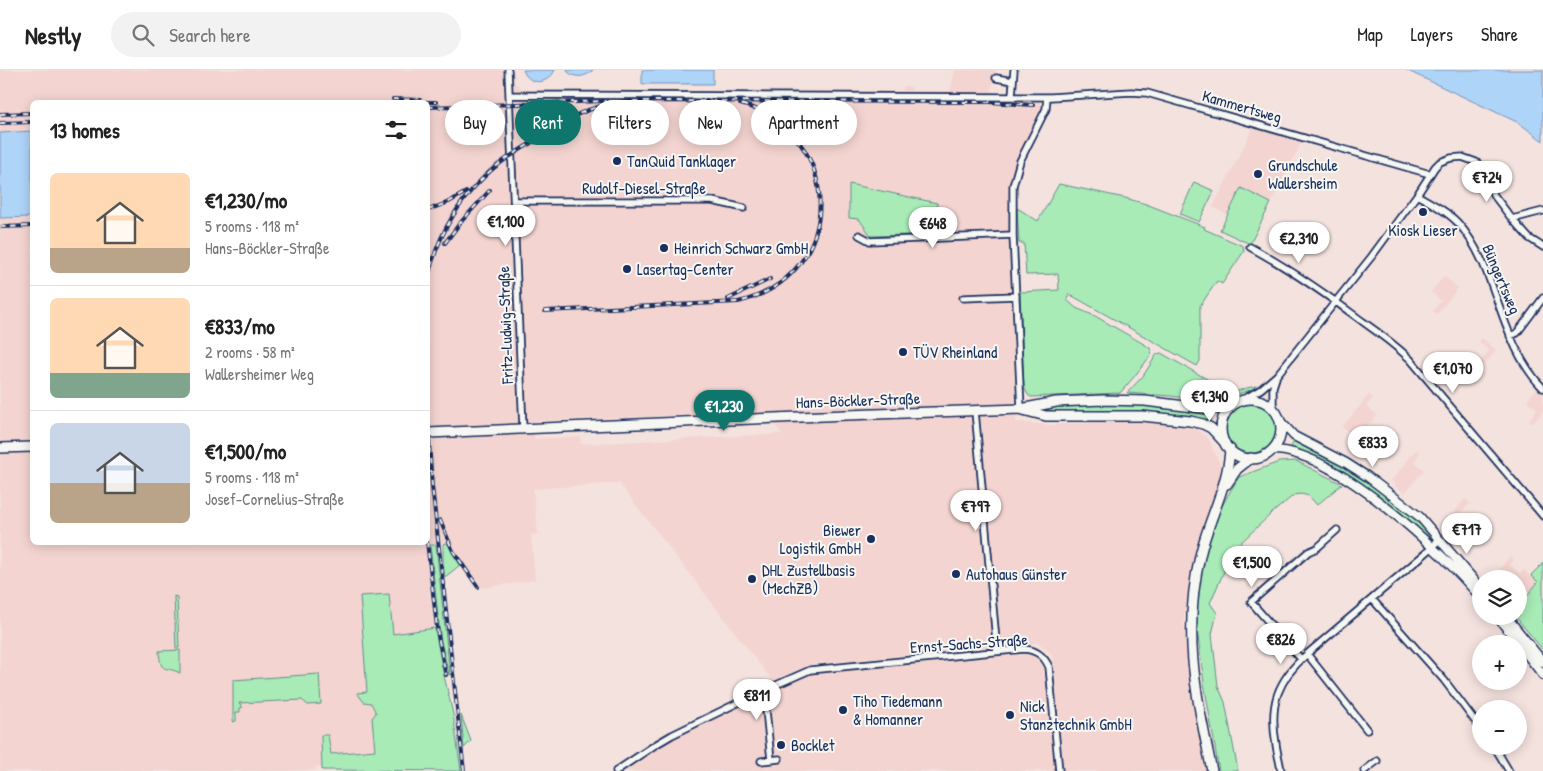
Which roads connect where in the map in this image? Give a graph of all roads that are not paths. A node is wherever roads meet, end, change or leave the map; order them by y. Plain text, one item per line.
1 (508, 70) edge
2 (1014, 70) edge
3 (996, 78) dead end
4 (1013, 81) junction
5 (510, 95) junction
6 (1012, 96) junction
7 (1048, 97) junction
8 (1430, 174) junction
9 (1417, 194) junction
10 (514, 201) junction
11 (744, 208) dead end
12 (1543, 211) edge
13 (1512, 219) junction
14 (859, 235) dead end
15 (1013, 235) junction
16 (1250, 247) dead end
17 (1543, 247) edge
18 (1016, 296) junction
19 (963, 298) dead end
20 (1543, 298) edge
21 (1336, 301) junction
22 (1510, 336) junction
23 (1277, 375) junction
24 (1543, 388) edge
25 (1244, 400) junction
26 (1230, 407) junction
27 (1273, 408) junction
28 (1021, 409) junction
29 (975, 410) junction
30 (1280, 421) junction
31 (523, 429) junction
32 (430, 433) edge
33 (30, 446) edge
34 (1227, 446) junction
35 (0, 448) edge
36 (1272, 450) junction
37 (1251, 458) junction
38 (1221, 492) junction
39 (1543, 516) edge
40 (1337, 530) dead end
41 (1437, 536) junction
42 (1432, 546) junction
43 (1472, 577) edge
44 (1472, 588) edge
45 (1372, 599) junction
46 (1504, 625) edge
47 (1513, 625) edge
48 (997, 651) junction
49 (1307, 654) junction
50 (1301, 659) junction
51 (1543, 662) edge
52 (1543, 675) edge
53 (764, 690) junction
54 (1472, 717) edge
55 (1367, 730) dead end
56 (1499, 755) edge
57 (779, 759) dead end
58 (771, 760) junction
59 (761, 761) dead end
60 (1377, 761) dead end
61 (616, 771) edge
62 (1059, 771) edge
63 (1212, 771) edge
64 (1281, 771) edge
65 (1364, 771) edge
66 (1508, 771) edge

1 - 5 street, Fritz-Ludwig-Straße
2 - 4 street
3 - 4 street
4 - 6 street
5 - 6 street, Kammertsweg
5 - 10 street, Fritz-Ludwig-Straße
6 - 7 street, Kammertsweg
7 - 8 street, Kammertsweg
7 - 15 street
8 - 9 street
8 - 13 street
9 - 21 street
9 - 22 street, Büngertsweg
10 - 11 street, Rudolf-Diesel-Straße
10 - 31 street, Fritz-Ludwig-Straße
12 - 13 street
13 - 17 street
14 - 15 street
15 - 18 street
16 - 21 street
18 - 19 street
18 - 28 street
20 - 22 street
21 - 23 street
21 - 39 street
22 - 24 street, Büngertsweg
23 - 25 street
23 - 27 street
25 - 26 main road
25 - 27 main road
26 - 28 main road, Hans-Böckler-Straße
26 - 34 main road
27 - 30 main road
28 - 29 main road, Hans-Böckler-Straße
28 - 34 main road, Hans-Böckler-Straße
29 - 31 main road, Hans-Böckler-Straße
29 - 48 street
30 - 36 main road
30 - 41 street
31 - 32 main road, Hans-Böckler-Straße
33 - 35 main road
34 - 37 main road
34 - 38 main road
36 - 37 main road
36 - 42 street
37 - 38 main road
38 - 63 main road
40 - 50 street
41 - 42 street
41 - 43 street
42 - 44 street
42 - 45 street
45 - 49 street
45 - 54 street
46 - 52 street
47 - 51 street
48 - 53 street, Ernst-Sachs-Straße
48 - 62 street, Ernst-Sachs-Straße
49 - 50 street
49 - 55 street
50 - 64 street
53 - 58 street
53 - 61 street, Ernst-Sachs-Straße
56 - 66 street
57 - 58 street
58 - 59 street
60 - 65 street

